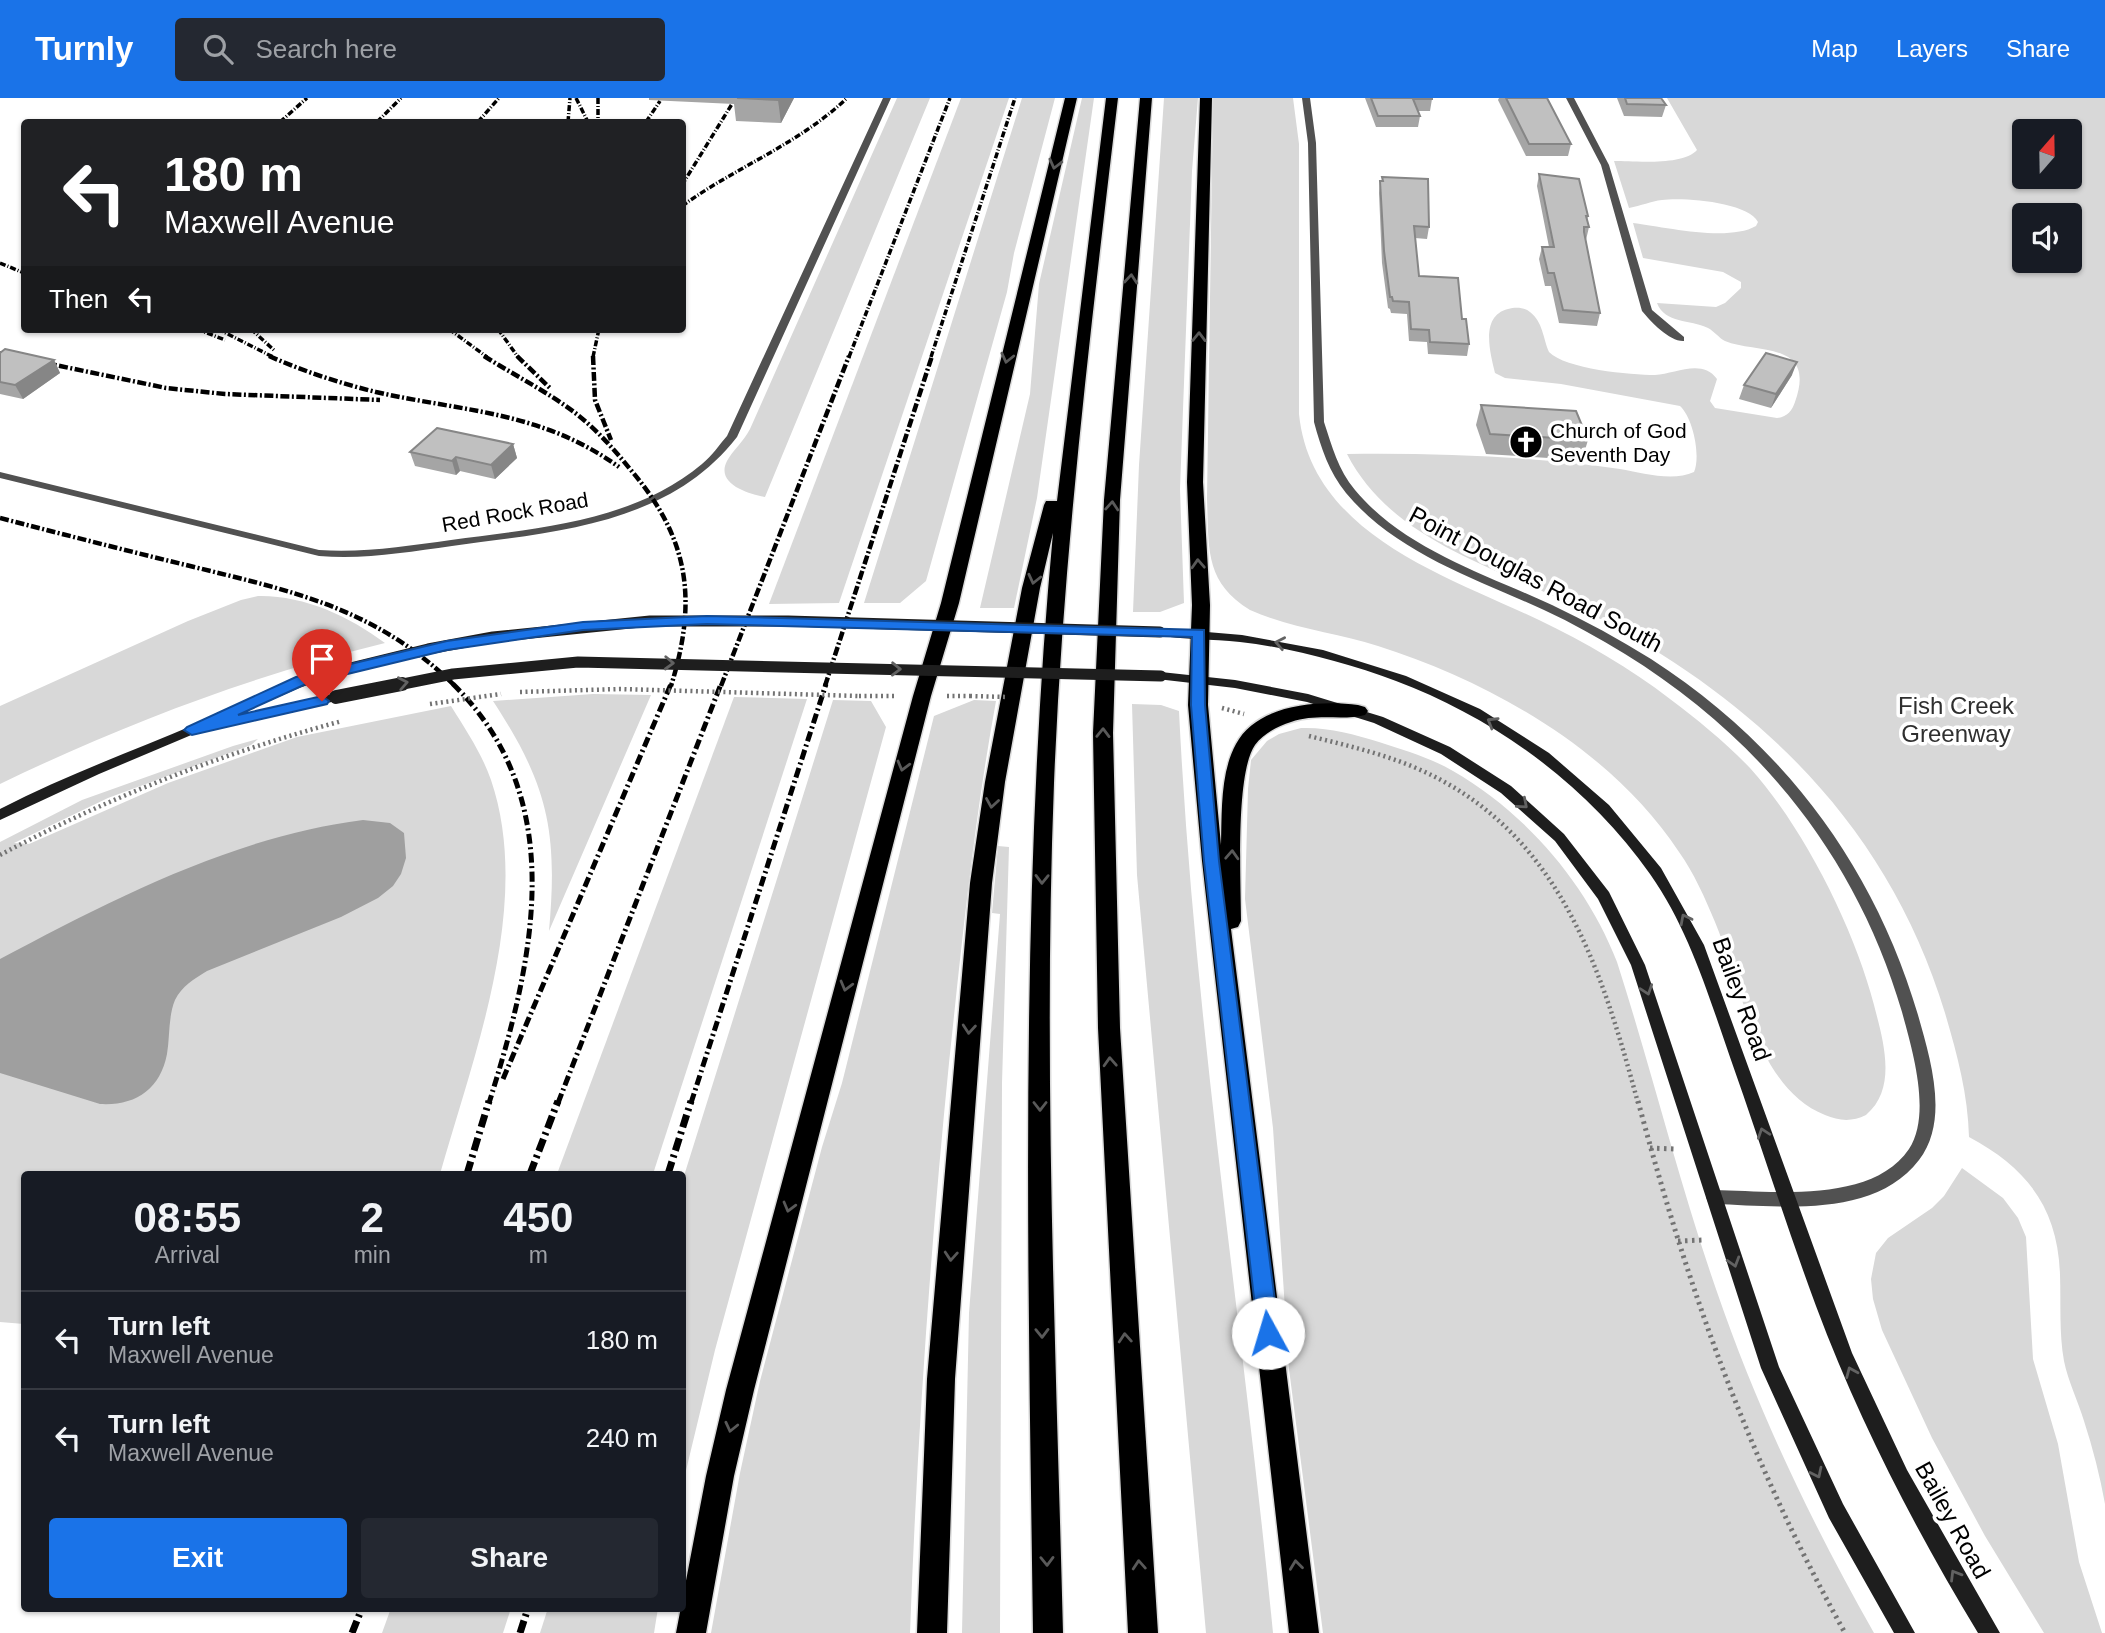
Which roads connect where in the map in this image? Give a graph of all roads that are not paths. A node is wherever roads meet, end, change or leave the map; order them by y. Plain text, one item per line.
1 (887, 98) edge
2 (1071, 98) edge
3 (1112, 98) edge
4 (1146, 98) edge
5 (1206, 98) edge
6 (1306, 98) edge
7 (1570, 98) edge
8 (1681, 339) dead end
9 (1073, 418) junction
10 (0, 475) edge
11 (944, 625) junction
12 (1199, 633) junction
13 (930, 669) junction
14 (1197, 678) junction
15 (1359, 711) junction
16 (192, 730) junction
17 (0, 815) edge
18 (1229, 996) junction
19 (1714, 1197) junction
20 (1785, 1197) junction
21 (691, 1633) edge
22 (932, 1633) edge
23 (1048, 1633) edge
24 (1143, 1633) edge
25 (1304, 1633) edge
26 (1905, 1633) edge
27 (1990, 1633) edge

1 - 10 street, Red Rock Road
2 -> 11 highway
3 - 9 highway
24 -> 4 highway
12 -> 5 highway
6 - 20 street, Point Douglas Road South
7 - 8 street
9 -> 22 highway
9 -> 23 highway
11 - 12 main road, Bailey Road, bridge
11 - 13 highway
11 - 16 main road, Bailey Road, bridge
12 - 14 highway
20 -> 12 main road, Bailey Road
13 - 14 main road, bridge
16 -> 13 main road, bridge
13 -> 21 highway
14 - 15 main road
14 - 18 highway
18 -> 15 highway
15 -> 19 main road
16 - 17 main road
25 -> 18 highway
19 - 20 street, Point Douglas Road South
19 -> 26 main road
27 -> 20 main road, Bailey Road

